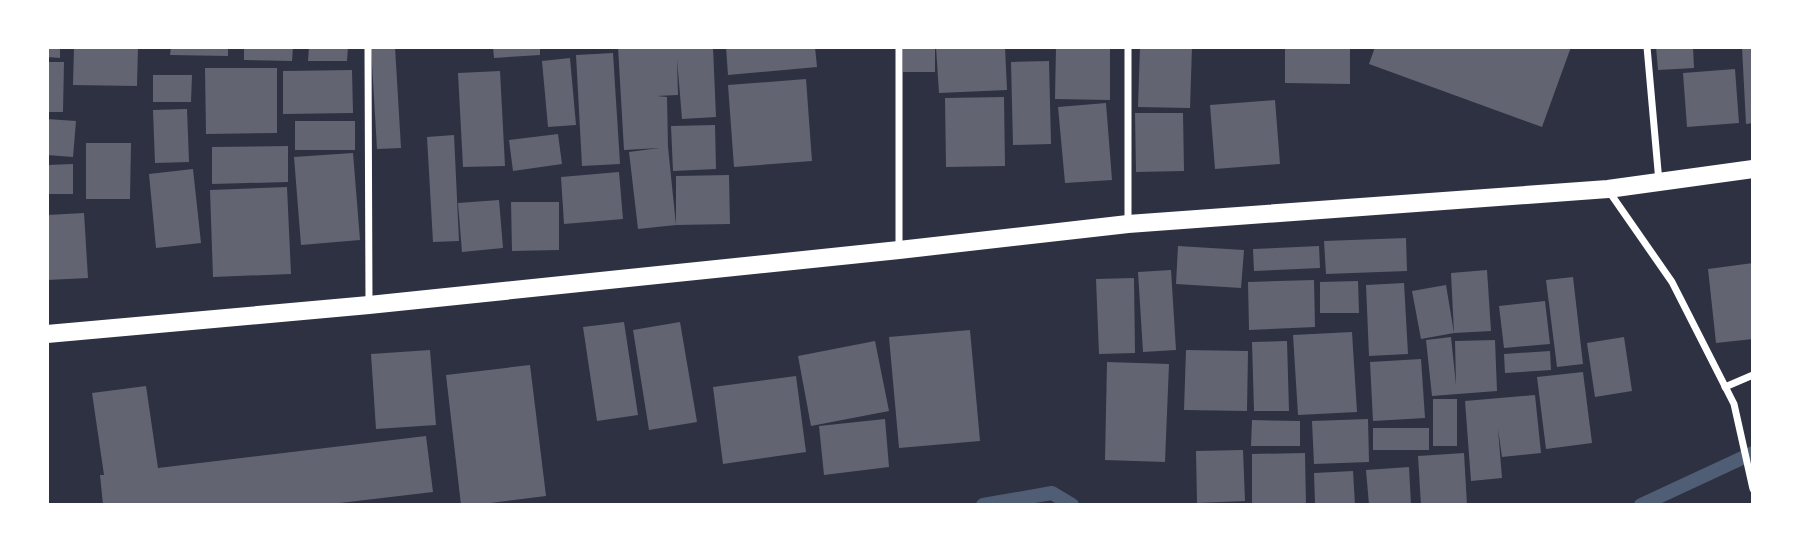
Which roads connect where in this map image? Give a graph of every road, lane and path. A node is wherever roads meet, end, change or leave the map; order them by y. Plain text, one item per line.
1 (368, 47) edge
2 (899, 47) edge
3 (1128, 47) edge
4 (1647, 47) edge
5 (1753, 169) edge
6 (1660, 183) junction
7 (1608, 189) junction
8 (1128, 224) junction
9 (899, 250) junction
10 (369, 305) junction
11 (47, 334) edge
12 (1753, 375) edge
13 (1725, 387) junction
14 (1752, 479) edge
15 (1753, 489) edge

1 - 10 street
2 - 9 street
3 - 8 street
4 - 6 street
5 - 6 main road
6 - 7 main road
7 - 8 main road
7 - 13 street
8 - 9 main road
9 - 10 main road
10 - 11 main road
12 - 13 street
13 - 14 street
14 - 15 street

